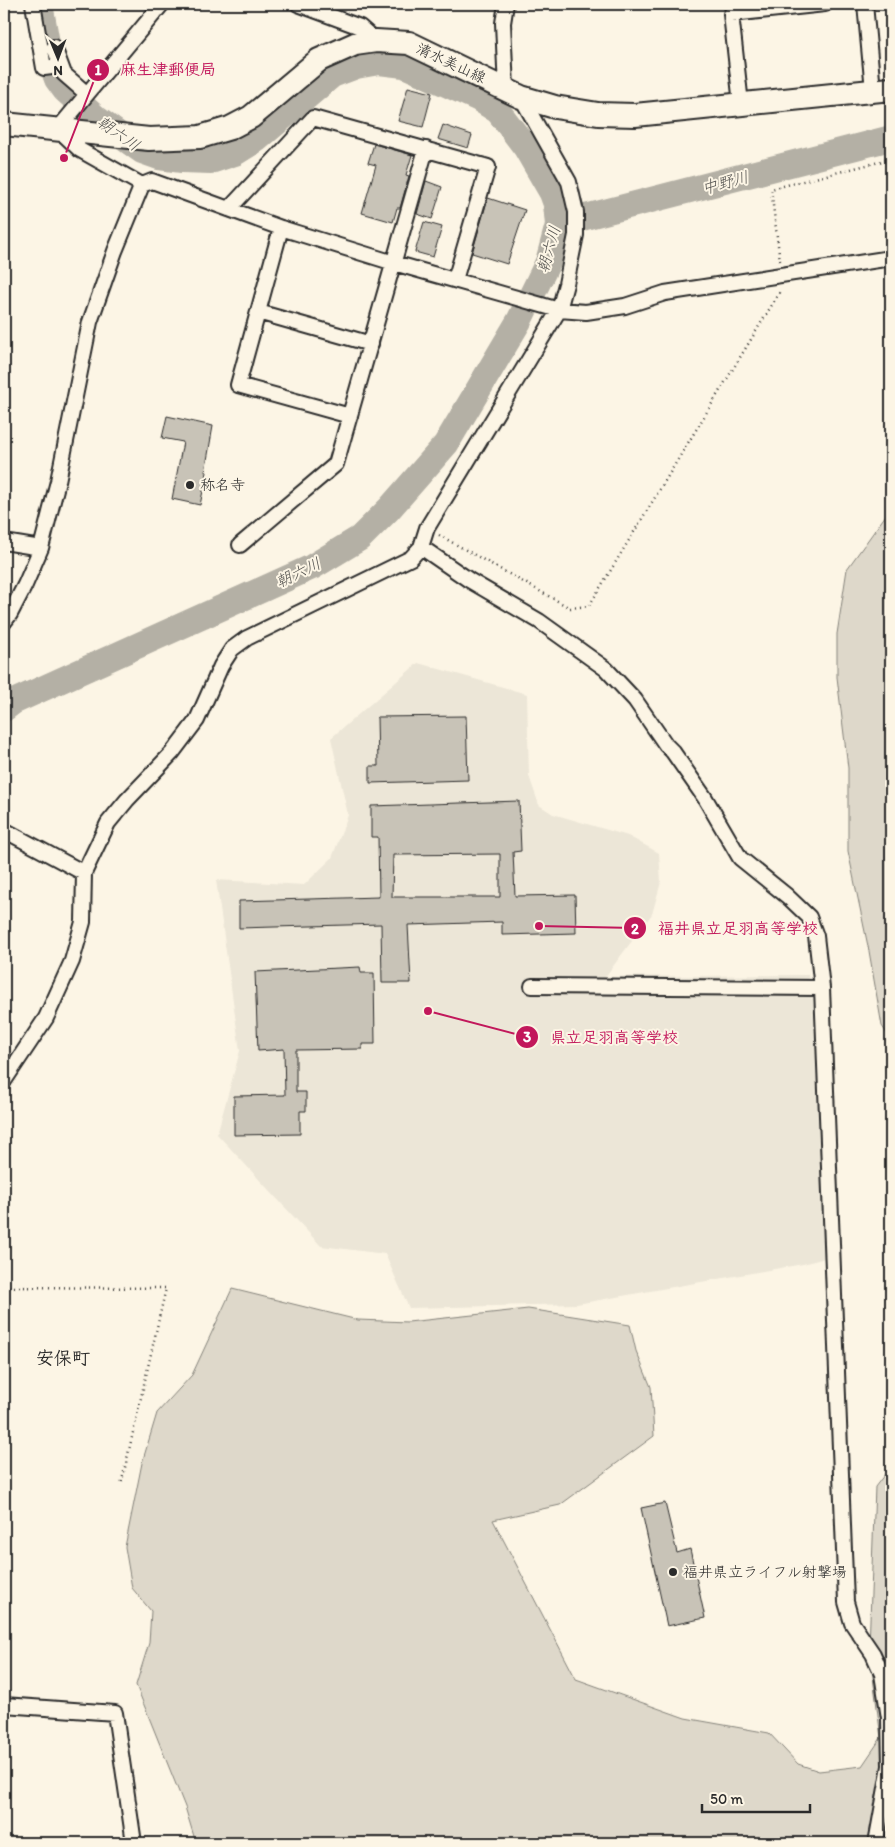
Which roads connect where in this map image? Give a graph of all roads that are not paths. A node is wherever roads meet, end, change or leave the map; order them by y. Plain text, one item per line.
1 (33, 4) edge
2 (162, 4) edge
3 (298, 4) edge
4 (506, 4) edge
5 (824, 4) edge
6 (865, 4) edge
7 (376, 41) junction
8 (54, 47) dead end
9 (55, 67) junction
10 (882, 90) edge
11 (514, 93) junction
12 (81, 101) junction
13 (741, 104) junction
14 (4, 124) edge
15 (58, 129) junction
16 (426, 149) junction
17 (142, 185) junction
18 (229, 209) junction
19 (281, 228) junction
20 (891, 258) edge
21 (394, 263) junction
22 (455, 280) junction
23 (554, 308) junction
24 (258, 312) junction
25 (371, 344) junction
26 (350, 416) junction
27 (4, 542) edge
28 (240, 545) dead end
29 (421, 547) junction
30 (40, 548) junction
31 (4, 622) edge
32 (4, 830) edge
33 (84, 873) junction
34 (532, 986) dead end
35 (822, 988) junction
36 (4, 1081) edge
37 (4, 1705) edge
38 (134, 1843) edge
39 (876, 1843) edge

1 - 9 street
2 - 12 street
3 - 7 street
4 - 11 street
5 - 13 street
6 - 10 street
7 - 11 main road, 清水美山線
7 - 15 main road, 清水美山線
8 - 9 street
9 - 12 street
10 - 13 main road, 清水美山線
11 - 13 main road, 清水美山線
11 - 23 street
12 - 15 street
14 - 15 main road, 清水美山線
15 - 17 street
16 - 18 street
16 - 21 street
16 - 22 street
17 - 18 street
17 - 30 street
18 - 19 street
19 - 21 street
19 - 24 street
20 - 23 street
21 - 22 street
21 - 25 street
22 - 23 street
23 - 29 street
24 - 25 street
24 - 26 street
25 - 26 street
26 - 28 street
27 - 30 street
29 - 33 street
29 - 35 street
30 - 31 street
32 - 33 street
33 - 36 street
34 - 35 street
35 - 39 street
37 - 38 street

